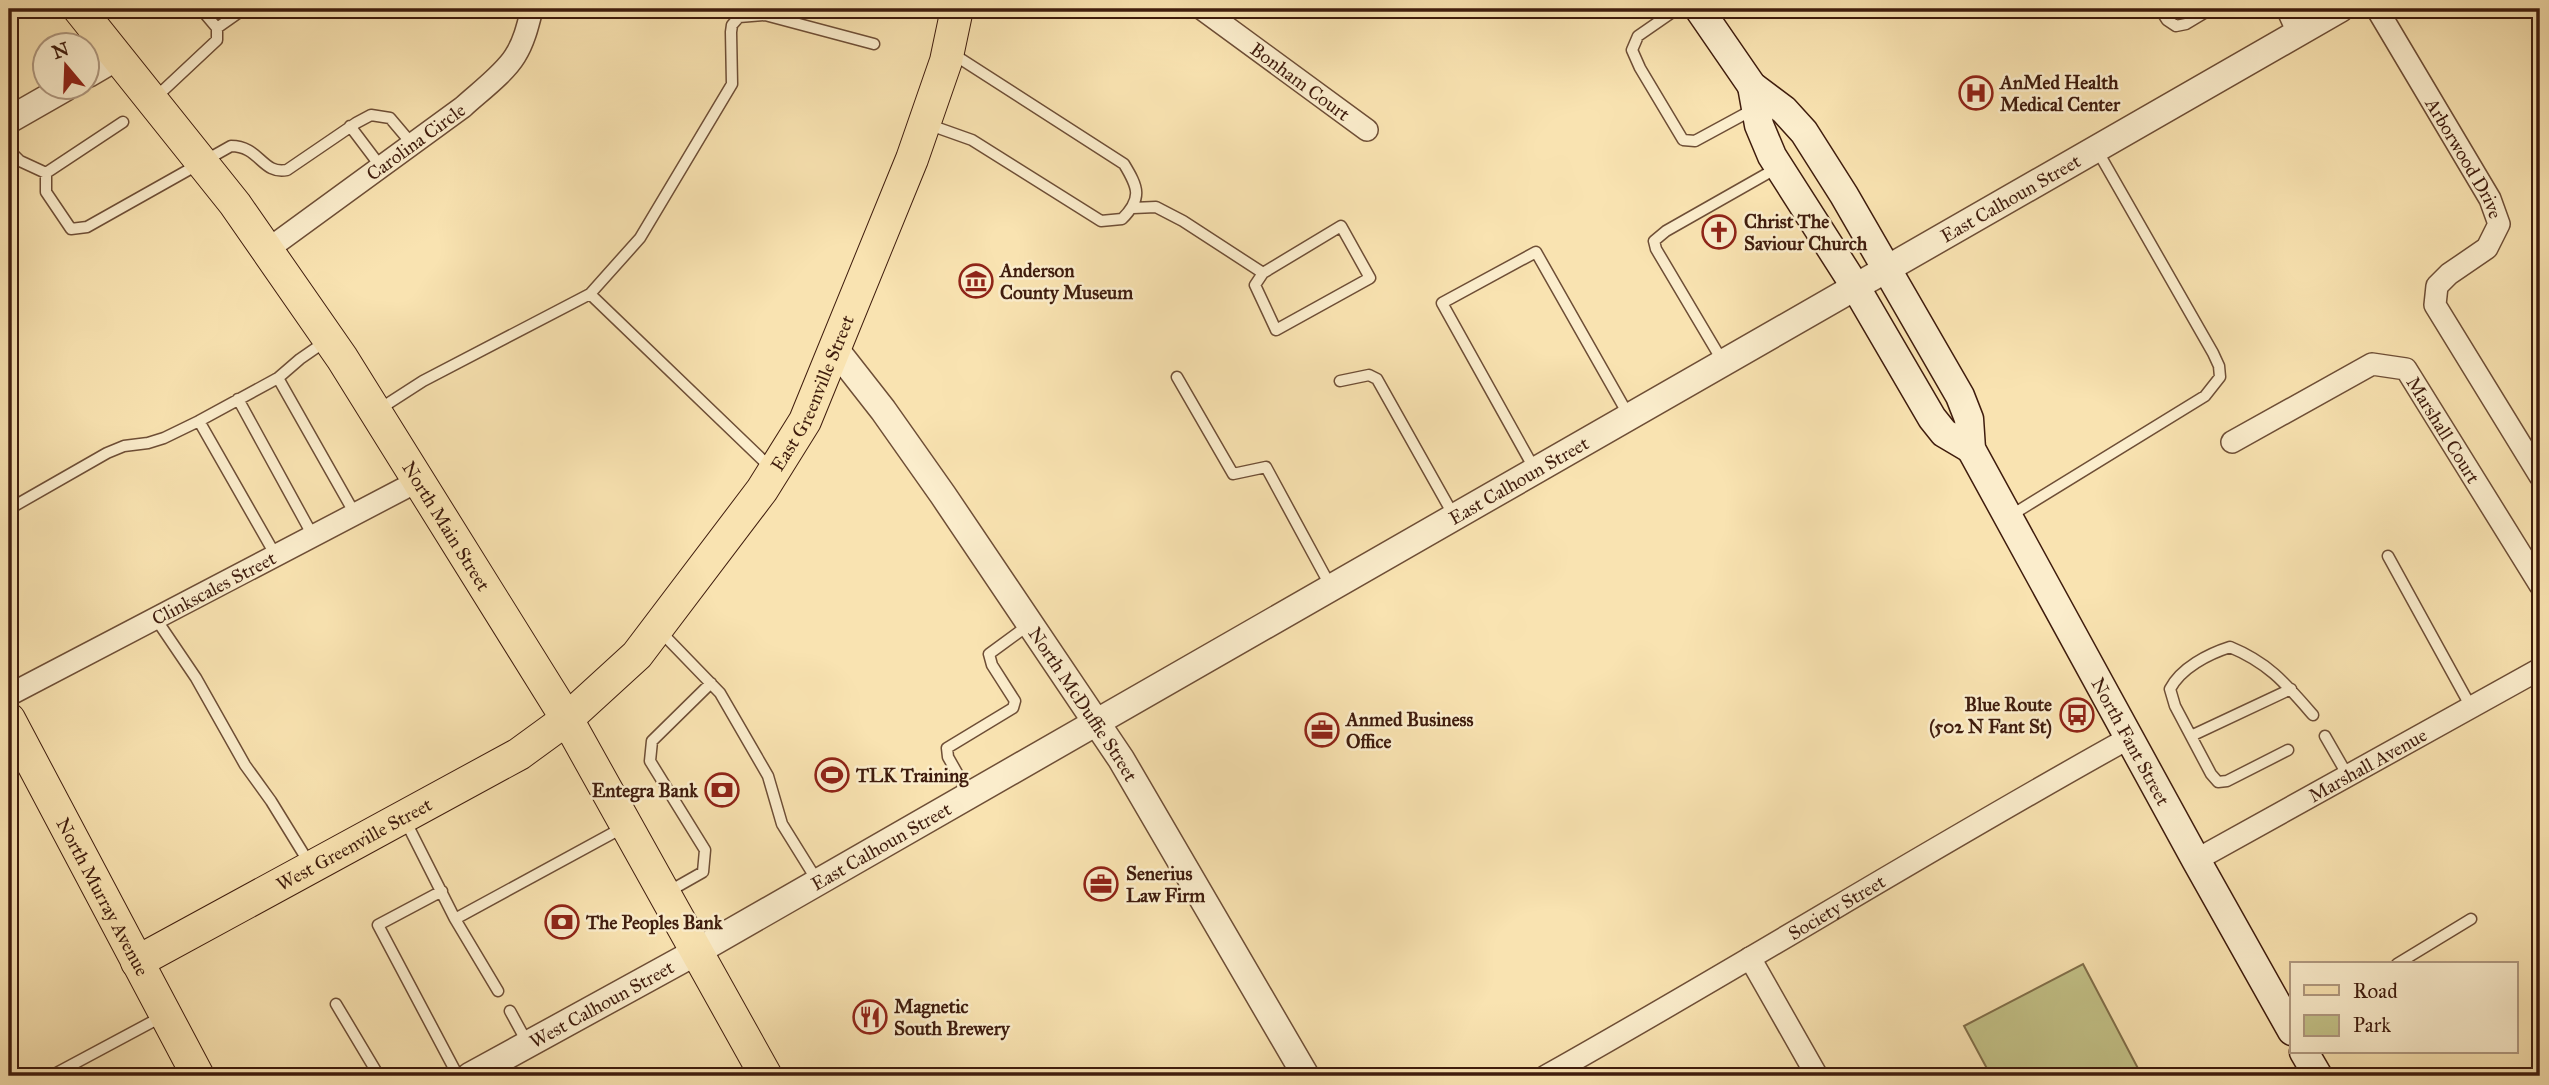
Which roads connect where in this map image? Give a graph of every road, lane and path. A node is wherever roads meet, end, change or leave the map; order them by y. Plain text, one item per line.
1 (79, 9) edge
2 (201, 9) edge
3 (244, 9) edge
4 (532, 9) edge
5 (957, 9) edge
6 (1202, 9) edge
7 (1677, 9) edge
8 (1699, 9) edge
9 (2160, 9) edge
10 (2211, 9) edge
11 (2340, 9) edge
12 (2377, 9) edge
13 (2295, 20) edge
14 (218, 28) junction
15 (874, 44) dead end
16 (948, 51) junction
17 (117, 57) junction
18 (102, 66) edge
19 (1754, 97) junction
20 (40, 102) edge
21 (151, 102) junction
22 (9, 120) edge
23 (123, 122) dead end
24 (925, 123) junction
25 (350, 126) junction
26 (1367, 130) dead end
27 (412, 144) junction
28 (2096, 148) junction
29 (9, 150) edge
30 (200, 162) junction
31 (1780, 166) junction
32 (381, 167) junction
33 (46, 173) junction
34 (1133, 208) junction
35 (267, 250) junction
36 (1886, 268) junction
37 (1263, 274) junction
38 (1855, 286) junction
39 (590, 294) junction
40 (328, 339) junction
41 (836, 350) junction
42 (1723, 362) junction
43 (1177, 377) dead end
44 (278, 378) junction
45 (1340, 381) dead end
46 (238, 399) junction
47 (376, 411) junction
48 (1629, 416) junction
49 (199, 421) junction
50 (2232, 442) dead end
51 (1971, 449) junction
52 (1535, 470) junction
53 (774, 471) junction
54 (2540, 476) edge
55 (420, 481) junction
56 (9, 509) edge
57 (355, 514) junction
58 (1454, 516) junction
59 (2008, 518) junction
60 (313, 536) junction
61 (276, 556) junction
62 (2388, 556) dead end
63 (2540, 585) edge
64 (1331, 587) junction
65 (156, 619) junction
66 (1030, 624) junction
67 (658, 628) junction
68 (2540, 669) edge
69 (711, 684) junction
70 (2291, 689) junction
71 (9, 695) edge
72 (2471, 707) junction
73 (2313, 715) dead end
74 (9, 719) edge
75 (567, 719) junction
76 (1095, 722) junction
77 (2191, 736) junction
78 (2325, 736) dead end
79 (2129, 738) junction
80 (2288, 750) dead end
81 (2348, 776) junction
82 (970, 794) junction
83 (404, 817) junction
84 (626, 825) junction
85 (2196, 860) junction
86 (312, 867) junction
87 (818, 881) junction
88 (442, 891) junction
89 (664, 894) junction
90 (455, 919) junction
91 (2470, 919) dead end
92 (696, 952) junction
93 (1750, 958) junction
94 (137, 962) junction
95 (2400, 962) edge
96 (498, 991) dead end
97 (337, 1004) dead end
98 (510, 1011) dead end
99 (165, 1015) junction
100 (2290, 1028) edge
101 (528, 1044) junction
102 (2305, 1054) edge
103 (51, 1076) edge
104 (198, 1076) edge
105 (379, 1076) edge
106 (458, 1076) edge
107 (470, 1076) edge
108 (766, 1076) edge
109 (1306, 1076) edge
110 (1546, 1076) edge
111 (1817, 1076) edge
112 (2318, 1076) edge

1 - 17 main road, North Main Street
2 - 14 lane
3 - 14 lane
4 - 27 street, Carolina Circle
5 - 16 main road, East Greenville Street
6 - 26 street, Bonham Court
7 - 19 lane
8 - 19 main road, North Fant Street
9 - 10 lane
11 - 13 street, East Calhoun Street
12 - 54 street, Arborwood Drive
13 - 28 street, East Calhoun Street
14 - 21 lane
15 - 39 lane
16 - 24 main road, East Greenville Street
16 - 34 lane
17 - 18 street
17 - 21 main road, North Main Street
19 - 31 main road, North Fant Street
19 - 36 main road, North Fant Street
20 - 22 street
21 - 30 main road, North Main Street
23 - 33 lane
24 - 34 lane
24 - 41 main road, East Greenville Street
25 - 27 lane
25 - 30 lane
25 - 32 lane
27 - 32 street, Carolina Circle
28 - 36 street, East Calhoun Street
28 - 59 lane
29 - 33 lane
30 - 33 lane
30 - 35 main road, North Main Street
31 - 38 main road, North Fant Street
31 - 42 lane
32 - 35 street, Carolina Circle
34 - 37 lane
35 - 40 main road, North Main Street
36 - 38 street, East Calhoun Street
36 - 51 main road, North Fant Street
37 - 37 lane
38 - 42 street, East Calhoun Street
38 - 51 main road, North Fant Street
39 - 47 lane
39 - 53 lane
40 - 44 lane
40 - 47 main road, North Main Street
41 - 53 main road, East Greenville Street
41 - 66 street, North McDuffie Street
42 - 48 street, East Calhoun Street
43 - 64 lane
44 - 46 lane
44 - 57 lane
45 - 58 lane
46 - 49 lane
46 - 60 lane
47 - 55 main road, North Main Street
48 - 52 street, East Calhoun Street
48 - 52 lane
49 - 56 lane
49 - 61 lane
50 - 63 street, Marshall Court
51 - 59 main road, North Fant Street
52 - 58 street, East Calhoun Street
53 - 67 main road, East Greenville Street
55 - 57 street, Clinkscales Street
55 - 75 main road, North Main Street
57 - 60 street, Clinkscales Street
58 - 64 street, East Calhoun Street
59 - 79 main road, North Fant Street
60 - 61 street, Clinkscales Street
61 - 65 street, Clinkscales Street
62 - 72 lane
64 - 76 street, East Calhoun Street
65 - 71 street, Clinkscales Street
65 - 86 lane
66 - 76 street, North McDuffie Street
66 - 82 lane
67 - 69 lane
67 - 75 main road, East Greenville Street
68 - 72 street, Marshall Avenue
69 - 87 lane
69 - 89 lane
70 - 73 lane
70 - 77 lane
70 - 77 lane
72 - 81 street, Marshall Avenue
74 - 94 main road, North Murray Avenue
75 - 83 main road, West Greenville Street
75 - 84 main road, North Main Street
76 - 82 street, East Calhoun Street
76 - 109 street, North McDuffie Street
77 - 80 lane
78 - 81 lane
79 - 85 main road, North Fant Street
79 - 93 street, Society Street
81 - 85 street, Marshall Avenue
82 - 87 street, East Calhoun Street
83 - 86 main road, West Greenville Street
83 - 88 lane
84 - 89 main road, North Main Street
84 - 90 lane
85 - 100 main road, North Fant Street
86 - 94 main road, West Greenville Street
87 - 92 street, East Calhoun Street
88 - 90 lane
88 - 106 lane
89 - 92 main road, North Main Street
90 - 96 lane
91 - 95 lane
92 - 101 street, West Calhoun Street
92 - 108 main road, North Main Street
93 - 110 street, Society Street
93 - 111 street
94 - 99 main road, North Murray Avenue
97 - 105 lane
98 - 101 lane
99 - 103 lane
99 - 104 main road, North Murray Avenue
101 - 107 street, West Calhoun Street
102 - 112 main road, North Fant Street

